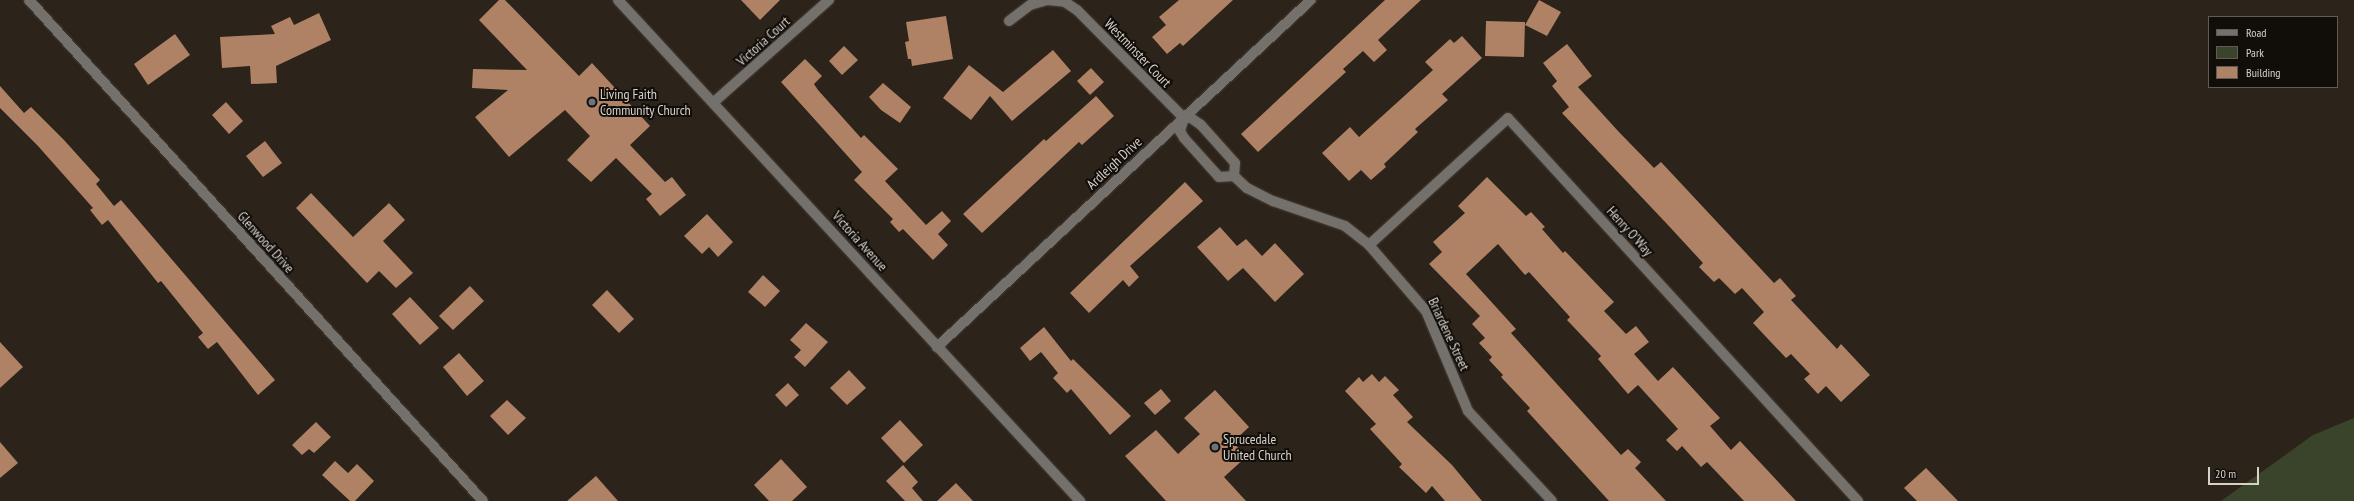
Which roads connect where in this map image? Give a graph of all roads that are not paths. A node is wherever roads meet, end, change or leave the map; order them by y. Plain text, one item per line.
1 (29, 0) edge
2 (618, 0) edge
3 (829, 0) edge
4 (1311, 0) edge
5 (1009, 21) dead end
6 (714, 102) junction
7 (1184, 118) junction
8 (1234, 176) junction
9 (1370, 245) junction
10 (937, 347) junction
11 (483, 501) edge
12 (1080, 501) edge
13 (1552, 501) edge
14 (1858, 501) edge

1 - 11 street, Glenwood Drive
2 - 6 street, Victoria Avenue
3 - 6 street, Victoria Court
4 - 7 street, Ardleigh Drive
5 - 7 street, Westminster Court
6 - 10 street, Victoria Avenue
7 - 8 street
7 - 8 street
7 - 10 street, Ardleigh Drive
8 - 9 street, Briardene Street
9 - 13 street, Briardene Street
9 - 14 street, Henry O'Way
10 - 12 street, Victoria Avenue

